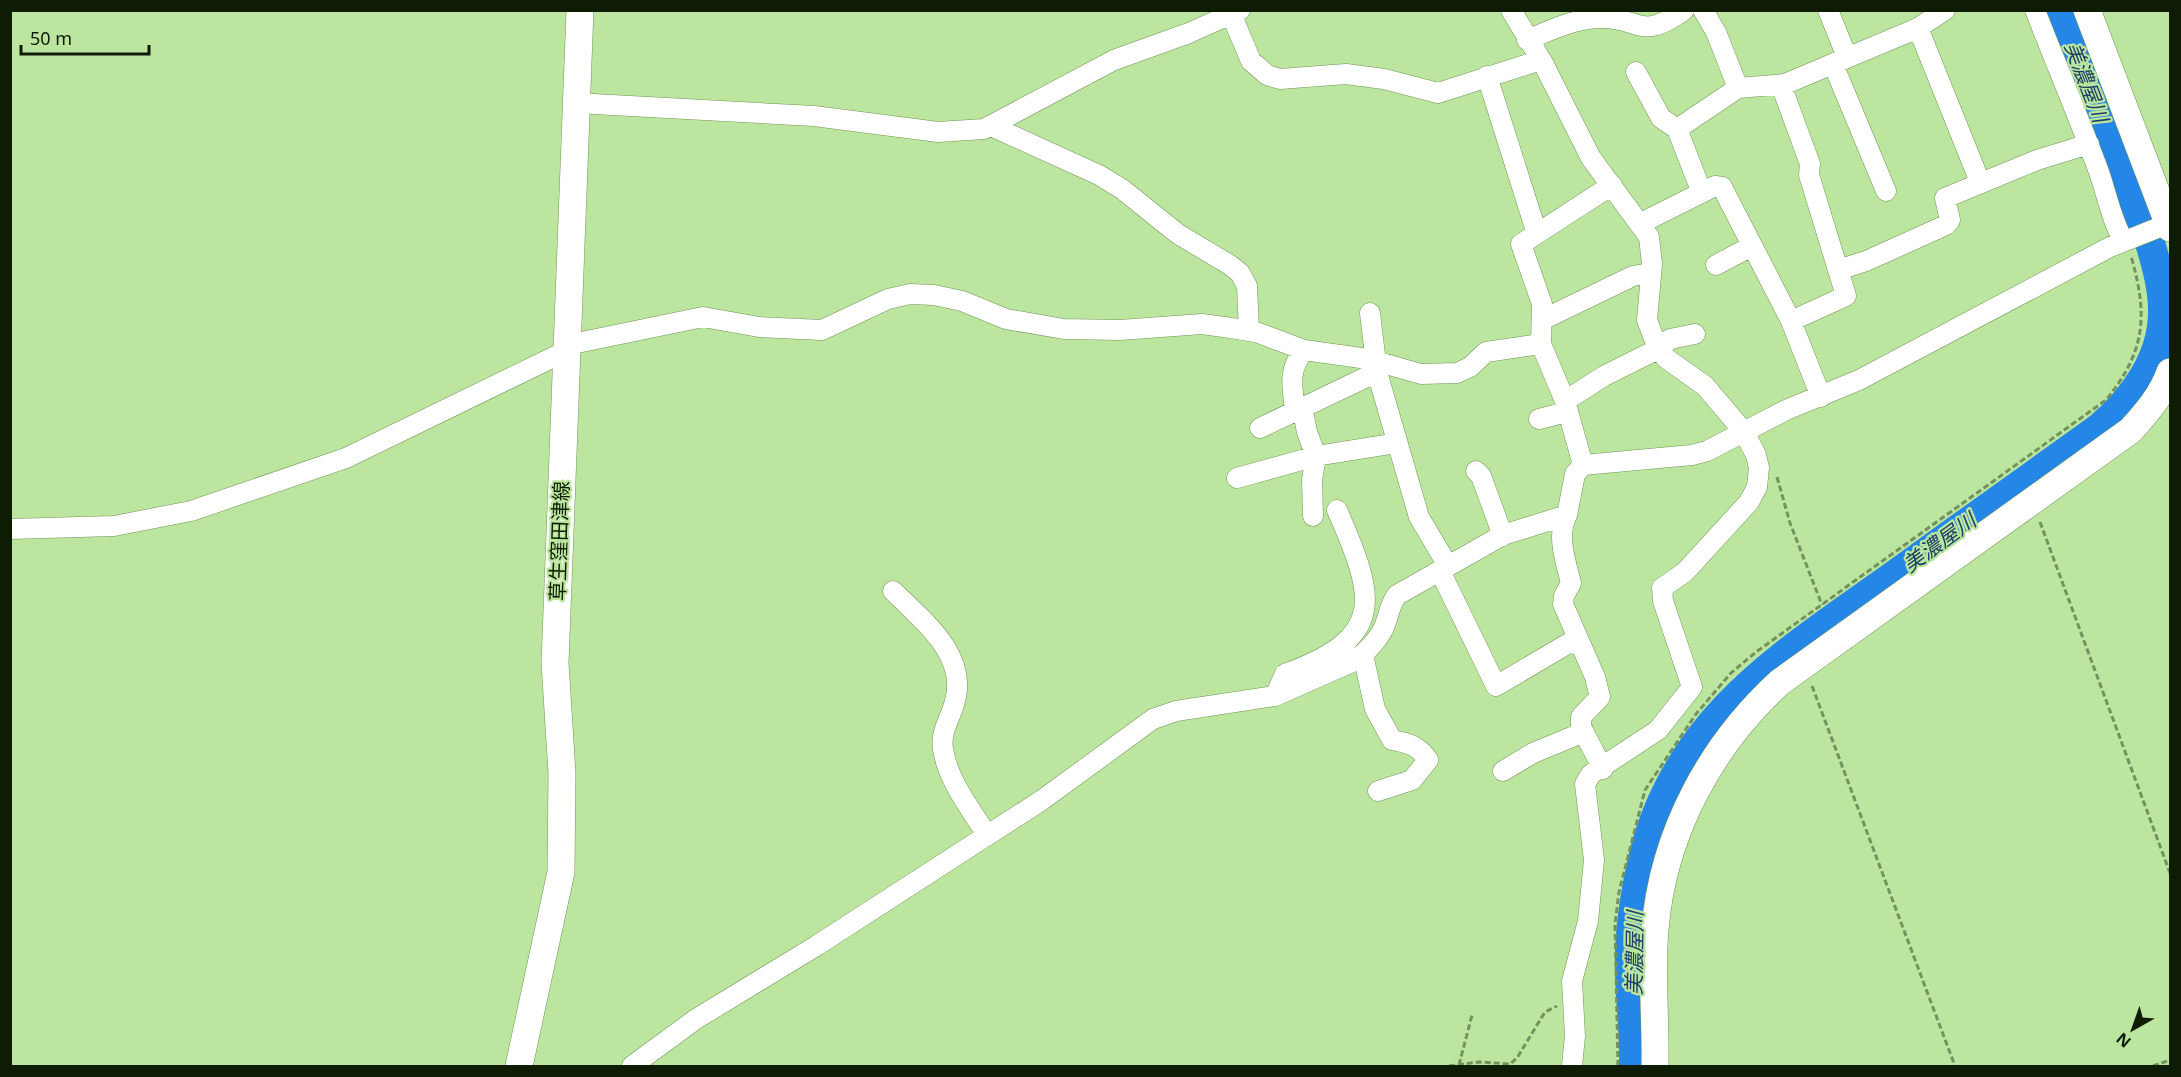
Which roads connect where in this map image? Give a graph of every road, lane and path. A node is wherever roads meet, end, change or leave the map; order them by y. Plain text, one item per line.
1 (580, 10) edge
2 (1511, 10) edge
3 (1684, 10) edge
4 (1702, 10) edge
5 (1828, 10) edge
6 (1945, 10) edge
7 (2035, 10) edge
8 (2087, 10) edge
9 (1236, 13) edge
10 (1918, 28) junction
11 (1527, 40) junction
12 (1540, 60) junction
13 (1840, 60) junction
14 (1636, 72) dead end
15 (1487, 76) junction
16 (1781, 85) junction
17 (1738, 88) junction
18 (575, 103) junction
19 (991, 126) junction
20 (1677, 129) junction
21 (2089, 144) junction
22 (1980, 182) junction
23 (1612, 185) junction
24 (1886, 191) dead end
25 (1702, 193) junction
26 (1641, 223) junction
27 (2167, 225) edge
28 (1537, 234) junction
29 (2127, 240) junction
30 (1752, 246) junction
31 (1716, 265) dead end
32 (1838, 270) junction
33 (1650, 273) junction
34 (1370, 313) dead end
35 (1542, 320) junction
36 (1791, 321) junction
37 (1250, 331) junction
38 (1695, 334) dead end
39 (1541, 344) junction
40 (566, 348) junction
41 (1658, 349) junction
42 (1304, 350) junction
43 (1377, 368) junction
44 (2170, 372) edge
45 (1821, 397) junction
46 (1566, 407) junction
47 (1299, 408) junction
48 (1539, 419) dead end
49 (1260, 428) dead end
50 (1744, 432) junction
51 (1397, 443) junction
52 (1316, 456) junction
53 (1582, 465) junction
54 (1476, 471) dead end
55 (1776, 472) dead end
56 (1237, 478) dead end
57 (2032, 500) junction
58 (1337, 510) dead end
59 (1567, 515) junction
60 (1313, 516) dead end
61 (10, 529) edge
62 (1503, 536) junction
63 (1444, 568) junction
64 (893, 591) dead end
65 (1822, 605) dead end
66 (1581, 645) junction
67 (1363, 655) junction
68 (1803, 666) junction
69 (1275, 696) junction
70 (1584, 732) junction
71 (1603, 769) junction
72 (1503, 771) dead end
73 (1378, 791) dead end
74 (987, 835) junction
75 (2170, 873) edge
76 (1575, 998) junction
77 (1472, 1015) dead end
78 (2170, 1060) edge
79 (519, 1066) edge
80 (632, 1066) edge
81 (1449, 1066) edge
82 (1459, 1066) edge
83 (1572, 1066) edge
84 (1655, 1066) edge
85 (1955, 1066) edge
86 (2153, 1066) edge

1 - 18 street, 草生窪田津線
2 - 11 street
3 - 11 street
4 - 17 street
5 - 13 street
6 - 10 street
7 - 21 street
8 - 27 street
9 - 15 street
9 - 19 street
10 - 13 street
10 - 22 street
11 - 12 street
12 - 15 street
12 - 23 street
13 - 16 street
13 - 24 street
14 - 20 street
15 - 28 street
16 - 17 street
16 - 32 street
17 - 20 street
18 - 19 street
18 - 40 street, 草生窪田津線
19 - 37 street
20 - 25 street
21 - 22 street
21 - 29 street
22 - 32 street
23 - 26 street
23 - 28 street
25 - 26 street
25 - 30 street
26 - 33 street
27 - 29 street
28 - 35 street
29 - 45 street
30 - 31 street
30 - 36 street
32 - 36 street
33 - 35 street
33 - 41 street
34 - 43 street
35 - 39 street
36 - 45 street
37 - 40 street
37 - 42 street
38 - 41 street
39 - 43 street
39 - 46 street
40 - 61 street
40 - 79 street, 草生窪田津線
41 - 46 street
41 - 50 street
42 - 43 street
42 - 47 street
43 - 47 street
43 - 51 street
44 - 57 street
45 - 50 street
46 - 48 street
46 - 53 street
47 - 49 street
47 - 52 street
50 - 53 street
50 - 71 street
51 - 52 street
51 - 63 street
52 - 56 street
52 - 60 street
53 - 59 street
54 - 62 street
55 - 65 path
57 - 68 street
57 - 75 path
58 - 69 street
59 - 62 street
59 - 66 street
62 - 63 street
63 - 66 street
63 - 67 street
64 - 74 street
66 - 70 street
67 - 69 street
67 - 73 street
68 - 84 street
68 - 85 path
69 - 74 street
70 - 71 street
70 - 72 street
71 - 76 street
74 - 80 street
76 - 82 path
76 - 83 street
77 - 82 path
78 - 86 path
81 - 82 path

